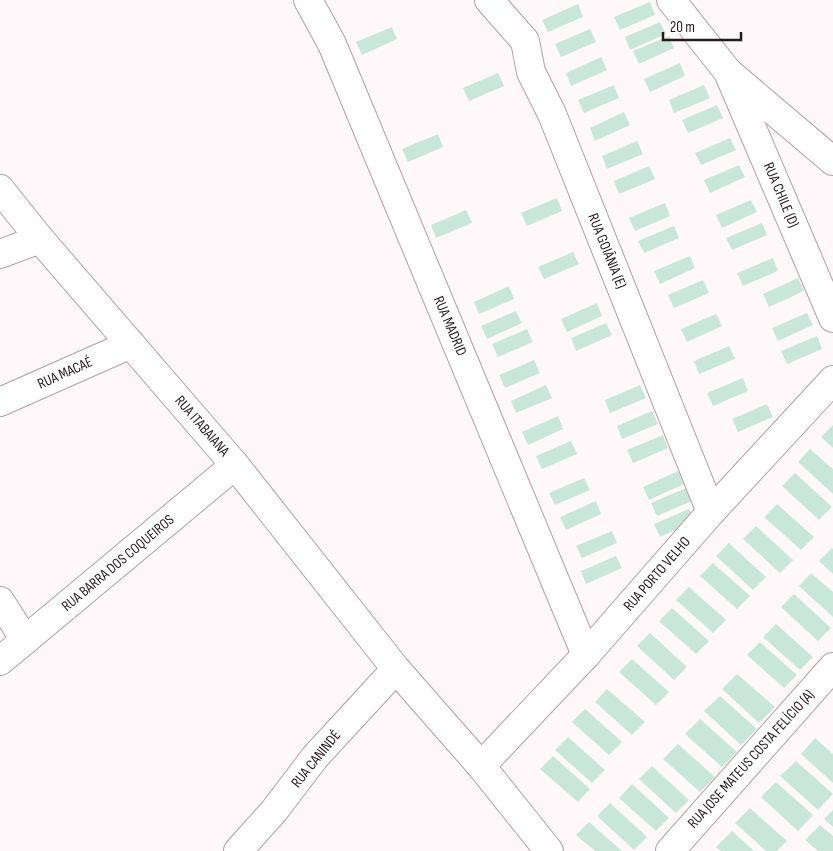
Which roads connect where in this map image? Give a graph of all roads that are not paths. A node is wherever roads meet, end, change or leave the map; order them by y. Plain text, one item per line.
1 (308, 0) edge
2 (489, 0) edge
3 (671, 0) edge
4 (728, 72) junction
5 (833, 161) edge
6 (0, 189) edge
7 (40, 239) junction
8 (0, 254) edge
9 (833, 318) edge
10 (131, 344) junction
11 (833, 380) edge
12 (0, 402) edge
13 (235, 465) junction
14 (711, 512) junction
15 (0, 601) edge
16 (26, 640) junction
17 (586, 655) junction
18 (0, 661) edge
19 (833, 667) edge
20 (396, 669) junction
21 (481, 766) junction
22 (245, 849) edge
23 (549, 851) edge
24 (670, 851) edge

1 - 17 street, RUA MADRID
2 - 14 street, RUA GOIÂNIA (E)
3 - 4 street
4 - 5 street
4 - 9 street, RUA CHILE (D)
6 - 7 street, RUA ITABAIANA
7 - 8 street
7 - 10 street, RUA ITABAIANA
10 - 12 street, RUA MACAÉ
10 - 13 street, RUA ITABAIANA
11 - 14 street, RUA PORTO VELHO
13 - 16 street, RUA BARRA DOS COQUEIROS
13 - 20 street, RUA ITABAIANA
14 - 17 street, RUA PORTO VELHO
15 - 16 street
16 - 18 street, RUA BARRA DOS COQUEIROS
17 - 21 street, RUA PORTO VELHO
19 - 24 street, RUA JOSE MATEUS COSTA FELÍCIO (A)
20 - 21 street, RUA ITABAIANA
20 - 22 street, RUA CANINDÉ
21 - 23 street

